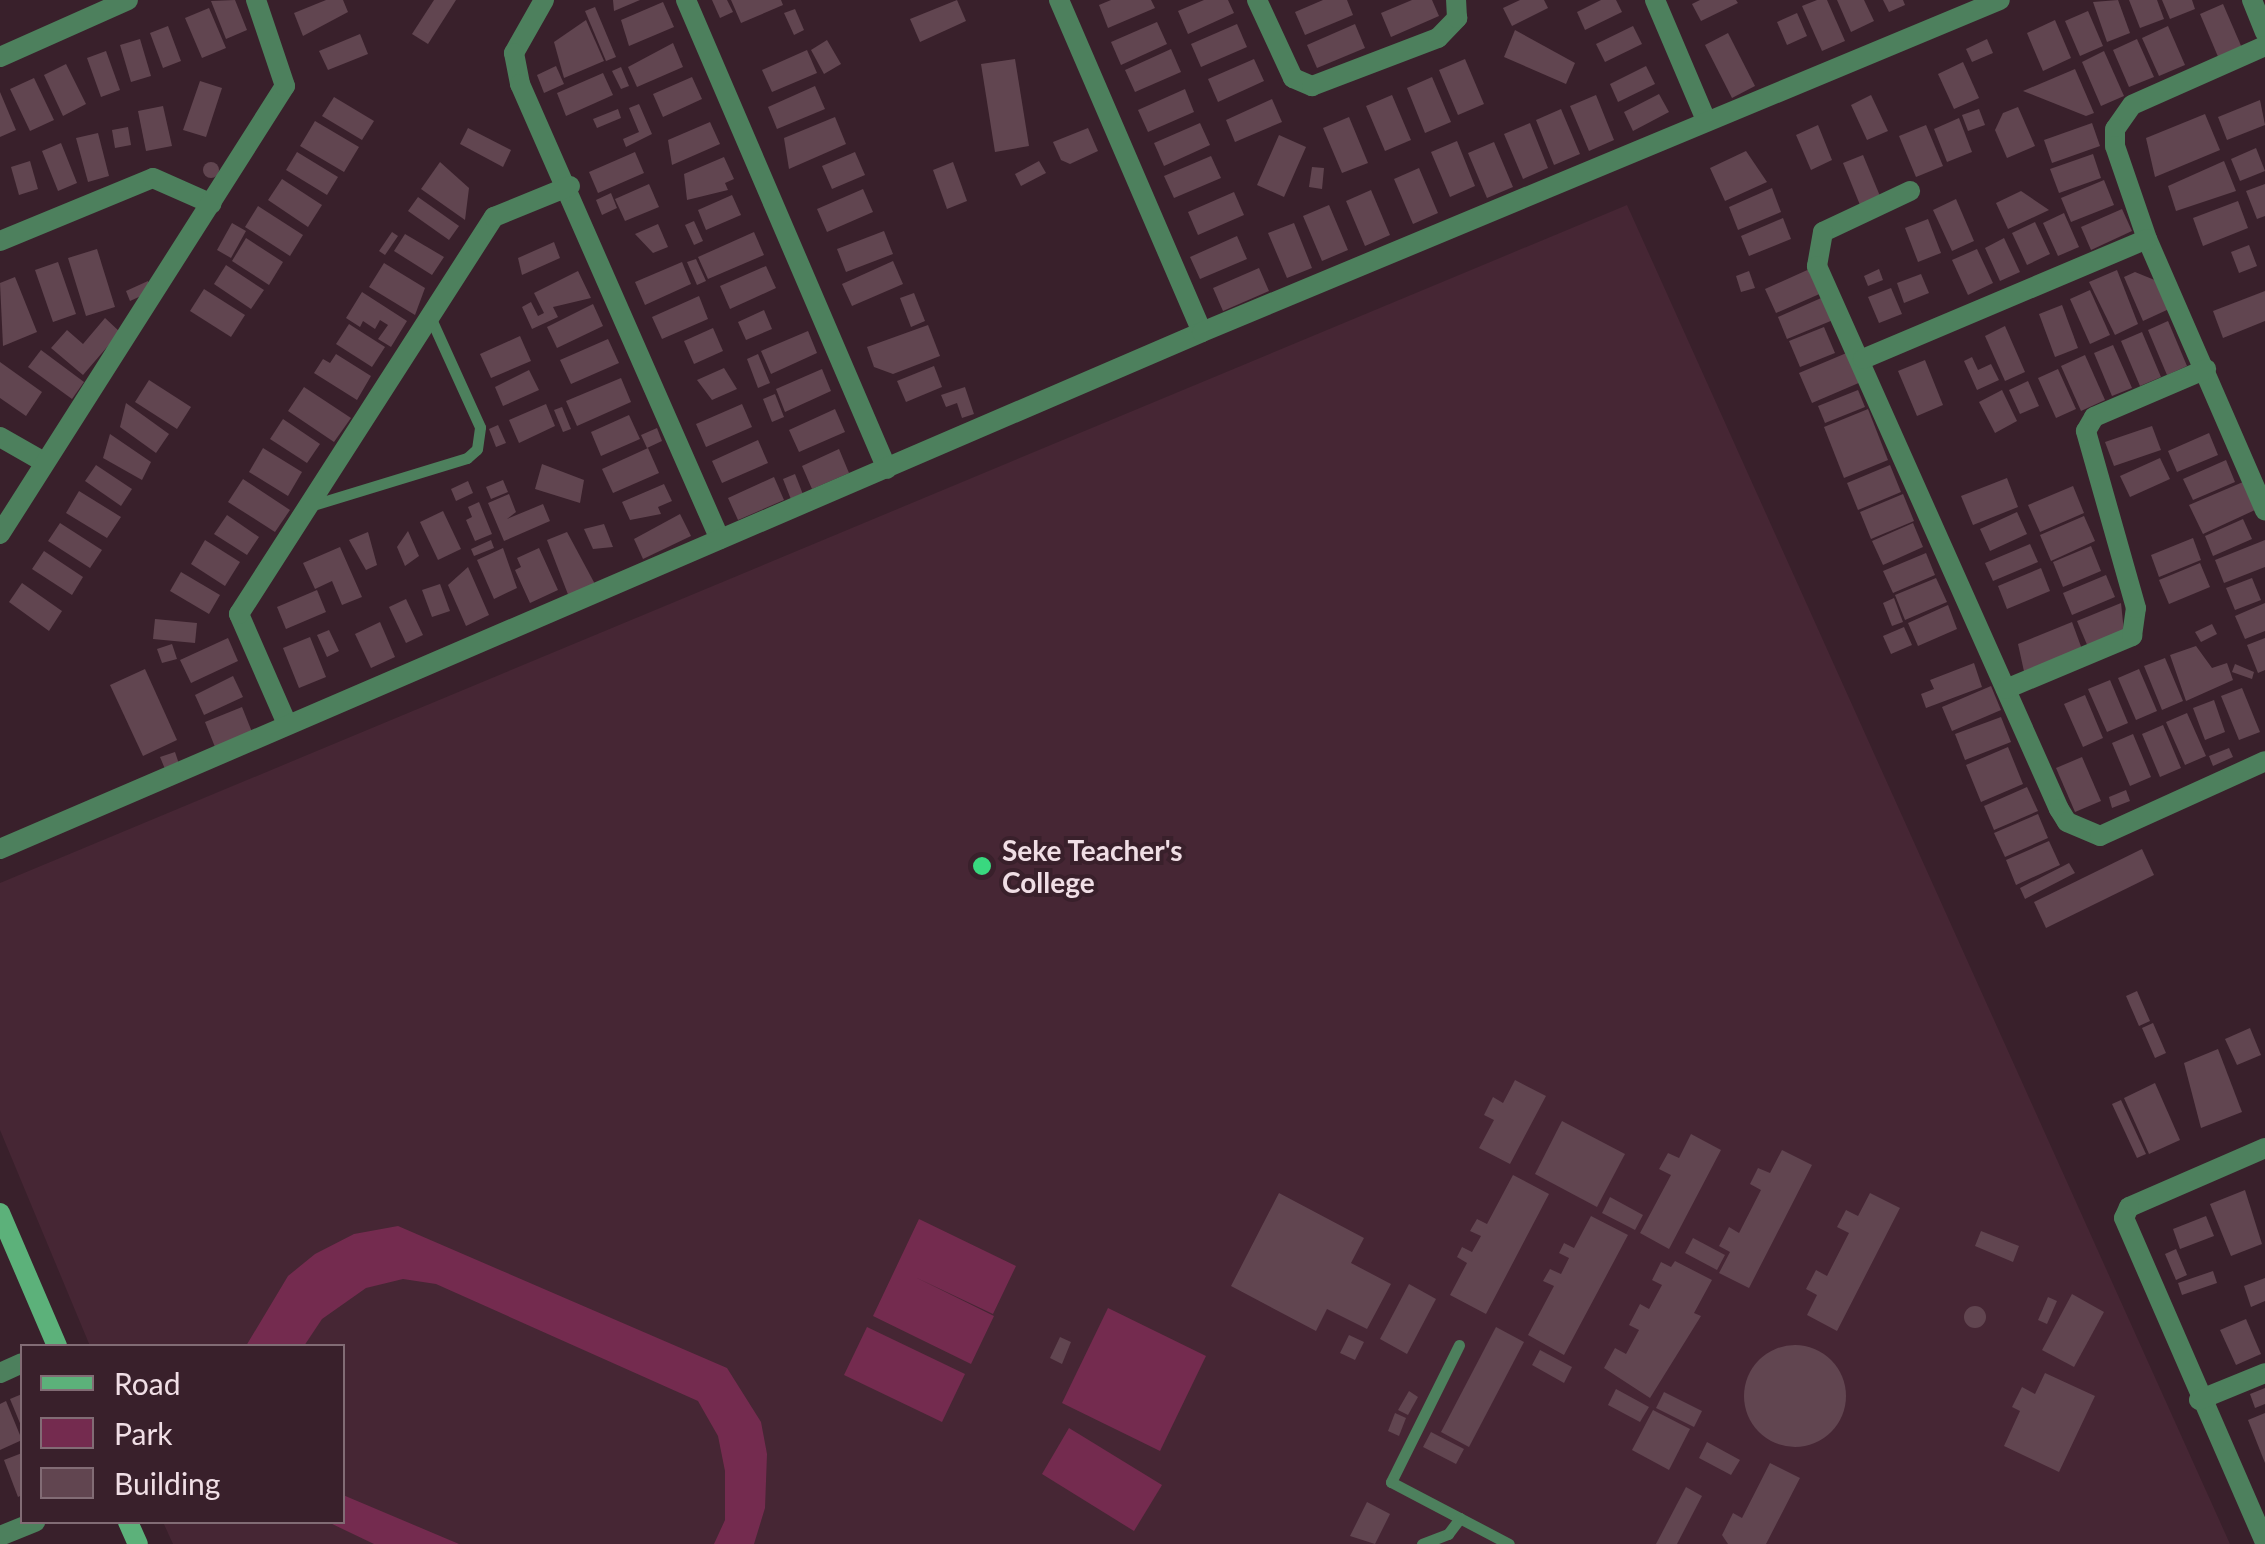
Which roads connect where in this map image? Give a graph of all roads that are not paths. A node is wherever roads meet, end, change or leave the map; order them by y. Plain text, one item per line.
1 (128, 0) edge
2 (256, 0) edge
3 (544, 0) edge
4 (686, 0) edge
5 (1058, 0) edge
6 (1257, 0) edge
7 (1456, 0) edge
8 (1655, 0) edge
9 (2000, 0) edge
10 (2252, 0) edge
11 (2265, 32) edge
12 (2265, 46) edge
13 (0, 57) edge
14 (1706, 120) junction
15 (570, 186) junction
16 (1910, 191) dead end
17 (212, 204) junction
18 (2147, 239) junction
19 (0, 242) edge
20 (431, 319) junction
21 (1202, 332) junction
22 (1863, 359) junction
23 (2206, 369) junction
24 (0, 437) edge
25 (44, 462) junction
26 (887, 469) junction
27 (309, 506) junction
28 (2265, 510) edge
29 (0, 534) edge
30 (720, 538) junction
31 (2006, 689) junction
32 (287, 724) junction
33 (2265, 761) edge
34 (0, 848) edge
35 (2265, 1148) edge
36 (0, 1213) edge
37 (55, 1344) edge
38 (1459, 1344) dead end
39 (2265, 1373) edge
40 (2199, 1400) junction
41 (1460, 1518) junction
42 (30, 1524) edge
43 (0, 1536) edge
44 (2265, 1543) edge
45 (1422, 1544) edge
46 (1508, 1544) edge

1 - 13 street
2 - 17 street
3 - 15 street
4 - 26 street
5 - 21 street
6 - 7 street
8 - 14 street
9 - 14 street
10 - 11 street
12 - 18 street
14 - 21 street
15 - 20 street
15 - 30 street
16 - 22 street
17 - 19 street
17 - 25 street
18 - 22 street
18 - 23 street
20 - 27 street
20 - 27 lane
21 - 26 street
22 - 31 street
23 - 28 street
23 - 31 street
24 - 25 street
25 - 29 street
26 - 30 street
27 - 32 street
30 - 32 street
31 - 33 street
32 - 34 street
35 - 40 street
36 - 37 street
38 - 41 lane
39 - 40 street
40 - 44 street
41 - 45 lane
41 - 46 lane
42 - 43 street

